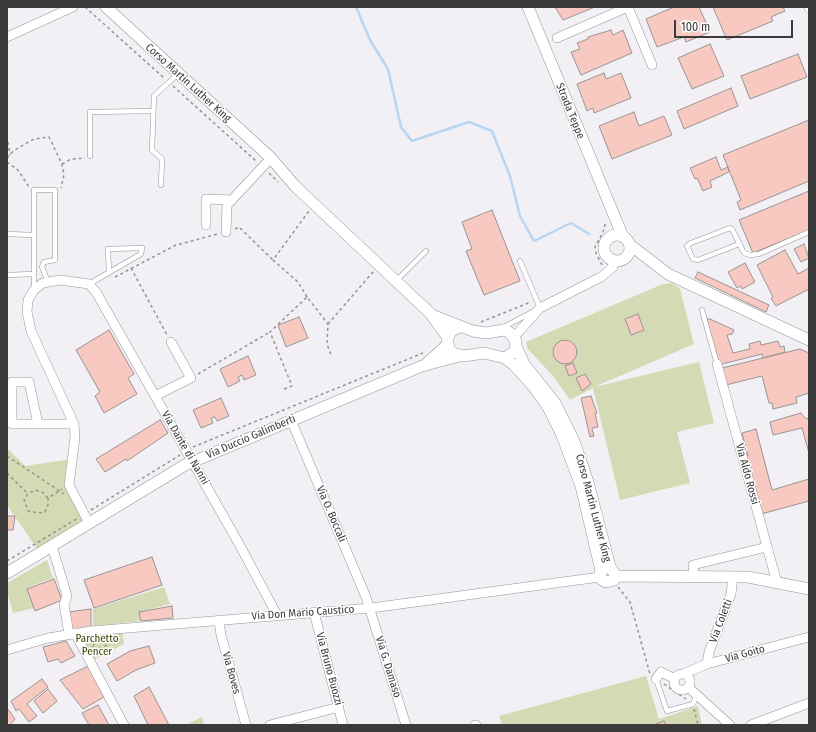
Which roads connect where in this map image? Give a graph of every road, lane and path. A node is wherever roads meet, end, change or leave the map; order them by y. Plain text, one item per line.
1 (73, 7) edge
2 (85, 7) edge
3 (106, 7) edge
4 (528, 7) edge
5 (628, 7) edge
6 (7, 37) edge
7 (557, 38) dead end
8 (652, 65) dead end
9 (178, 74) junction
10 (169, 82) junction
11 (154, 111) junction
12 (7, 136) edge
13 (10, 155) junction
14 (90, 156) joint
15 (7, 158) edge
16 (271, 158) junction
17 (7, 162) edge
18 (62, 164) junction
19 (262, 167) junction
20 (161, 185) dead end
21 (283, 186) dead end
22 (55, 192) junction
23 (34, 195) junction
24 (232, 200) junction
25 (304, 206) dead end
26 (609, 216) junction
27 (206, 225) dead end
28 (226, 232) junction
29 (809, 232) edge
30 (7, 234) edge
31 (33, 235) junction
32 (608, 239) junction
33 (626, 240) junction
34 (739, 244) junction
35 (426, 250) dead end
36 (625, 259) junction
37 (647, 259) junction
38 (273, 260) junction
39 (612, 260) junction
40 (520, 261) dead end
41 (131, 268) junction
42 (602, 268) dead end
43 (374, 270) dead end
44 (109, 273) junction
45 (33, 274) junction
46 (7, 275) edge
47 (113, 278) dead end
48 (396, 281) junction
49 (48, 282) junction
50 (88, 284) junction
51 (34, 290) junction
52 (307, 297) junction
53 (538, 303) junction
54 (702, 310) dead end
55 (431, 314) junction
56 (328, 324) junction
57 (477, 324) dead end
58 (460, 327) junction
59 (499, 330) junction
60 (270, 332) junction
61 (809, 340) edge
62 (448, 341) junction
63 (171, 342) joint
64 (515, 342) junction
65 (425, 352) dead end
66 (331, 355) dead end
67 (459, 356) junction
68 (504, 358) junction
69 (717, 364) joint
70 (422, 366) junction
71 (191, 378) junction
72 (284, 389) dead end
73 (155, 396) junction
74 (291, 420) junction
75 (9, 422) edge
76 (38, 424) junction
77 (74, 424) junction
78 (187, 451) junction
79 (7, 456) edge
80 (193, 462) junction
81 (7, 473) edge
82 (69, 485) junction
83 (60, 491) junction
84 (28, 494) junction
85 (64, 494) dead end
86 (48, 498) junction
87 (86, 519) junction
88 (52, 546) junction
89 (767, 547) junction
90 (7, 561) edge
91 (7, 573) edge
92 (609, 575) junction
93 (694, 577) junction
94 (733, 577) junction
95 (777, 583) junction
96 (809, 589) edge
97 (371, 608) junction
98 (314, 612) junction
99 (277, 615) junction
100 (219, 620) junction
101 (72, 634) junction
102 (111, 634) dead end
103 (809, 637) edge
104 (99, 639) dead end
105 (7, 650) edge
106 (707, 664) junction
107 (683, 674) junction
108 (656, 679) junction
109 (674, 679) junction
110 (688, 687) junction
111 (695, 699) junction
112 (809, 703) edge
113 (339, 707) junction
114 (124, 725) edge
115 (246, 725) edge
116 (270, 725) edge
117 (343, 725) edge
118 (406, 725) edge
119 (698, 725) edge
120 (730, 725) edge
121 (751, 725) edge

1 - 6 street
2 - 10 path
3 - 9 street, Corso Martin Luther King
4 - 26 street, Strada Teppe
5 - 7 street
5 - 8 street
9 - 10 lane
9 - 16 street, Corso Martin Luther King
10 - 11 lane
10 - 19 path
11 - 14 lane
11 - 20 lane
12 - 13 path
13 - 15 path
13 - 18 path
14 - 18 path
16 - 19 street
16 - 48 street, Corso Martin Luther King
17 - 23 path
18 - 22 path
19 - 21 path
19 - 24 street
22 - 23 lane
22 - 49 lane
23 - 31 lane
24 - 27 street
24 - 28 street
25 - 38 path
26 - 32 street
26 - 33 street, Strada Teppe
26 - 42 path
28 - 38 path
28 - 41 path
29 - 34 lane
30 - 31 lane
31 - 45 lane
32 - 33 street
32 - 39 street
33 - 36 street
33 - 37 street, Strada Teppe
34 - 34 lane
35 - 48 lane
36 - 37 street
36 - 39 street
37 - 61 street, Strada Teppe
38 - 52 path
39 - 53 street
40 - 53 lane
41 - 47 path
41 - 63 path
43 - 56 path
44 - 44 lane
44 - 50 lane
45 - 46 lane
45 - 51 lane
48 - 55 street, Corso Martin Luther King
49 - 50 street
49 - 51 street
50 - 73 street, Via Dante di Nanni
51 - 77 street
52 - 56 path
52 - 60 path
53 - 57 path
53 - 59 lane
53 - 64 street
54 - 69 lane
55 - 58 street, Corso Martin Luther King
55 - 62 street, Corso Martin Luther King
56 - 66 path
58 - 59 street, Corso Martin Luther King
58 - 62 street, Via Duccio Galimberti
59 - 64 street
60 - 71 path
60 - 72 path
62 - 67 street, Corso Martin Luther King
62 - 70 street, Via Duccio Galimberti
63 - 71 street
64 - 68 street
64 - 92 street, Corso Martin Luther King
65 - 78 path
67 - 68 street, Via Duccio Galimberti
67 - 70 street, Via Duccio Galimberti
68 - 92 street, Corso Martin Luther King
69 - 89 street, Via Aldo Rossi
70 - 74 street, Via Duccio Galimberti
71 - 73 street
73 - 78 street, Via Dante di Nanni
74 - 80 street, Via Duccio Galimberti
74 - 97 street, Via O. Boccali
75 - 76 street
75 - 76 street
76 - 77 street
77 - 82 street
78 - 80 street, Via Dante di Nanni
78 - 87 path
79 - 83 path
80 - 87 street, Via Duccio Galimberti
80 - 99 street, Via Dante di Nanni
81 - 84 path
82 - 83 path
82 - 87 street
83 - 85 path
83 - 86 path
84 - 86 path
84 - 86 path
87 - 88 street, Via Duccio Galimberti
87 - 90 path
88 - 91 street, Via Duccio Galimberti
88 - 101 street
89 - 93 street
89 - 95 street, Via Aldo Rossi
92 - 93 street, Via Don Mario Caustico
92 - 97 street, Via Don Mario Caustico
92 - 108 path
93 - 94 street, Via Don Mario Caustico
94 - 95 street, Via Don Mario Caustico
94 - 106 street, Via Coletti
95 - 96 street, Via Don Mario Caustico
97 - 98 street, Via Don Mario Caustico
97 - 118 street, Via G. Damaso
98 - 99 street, Via Don Mario Caustico
98 - 113 street, Via Bruno Buozzi
99 - 100 street, Via Don Mario Caustico
100 - 101 street, Via Don Mario Caustico
100 - 115 street, Via Boves
101 - 105 street, Via Don Mario Caustico
101 - 114 street
102 - 104 path
103 - 106 street, Via Goito
106 - 107 street, Via Goito
107 - 109 street
107 - 110 street
108 - 109 street
108 - 111 path
108 - 111 lane
109 - 110 street
110 - 111 street
111 - 119 path
111 - 120 street
112 - 121 street
113 - 116 street
113 - 117 street, Via Bruno Buozzi

